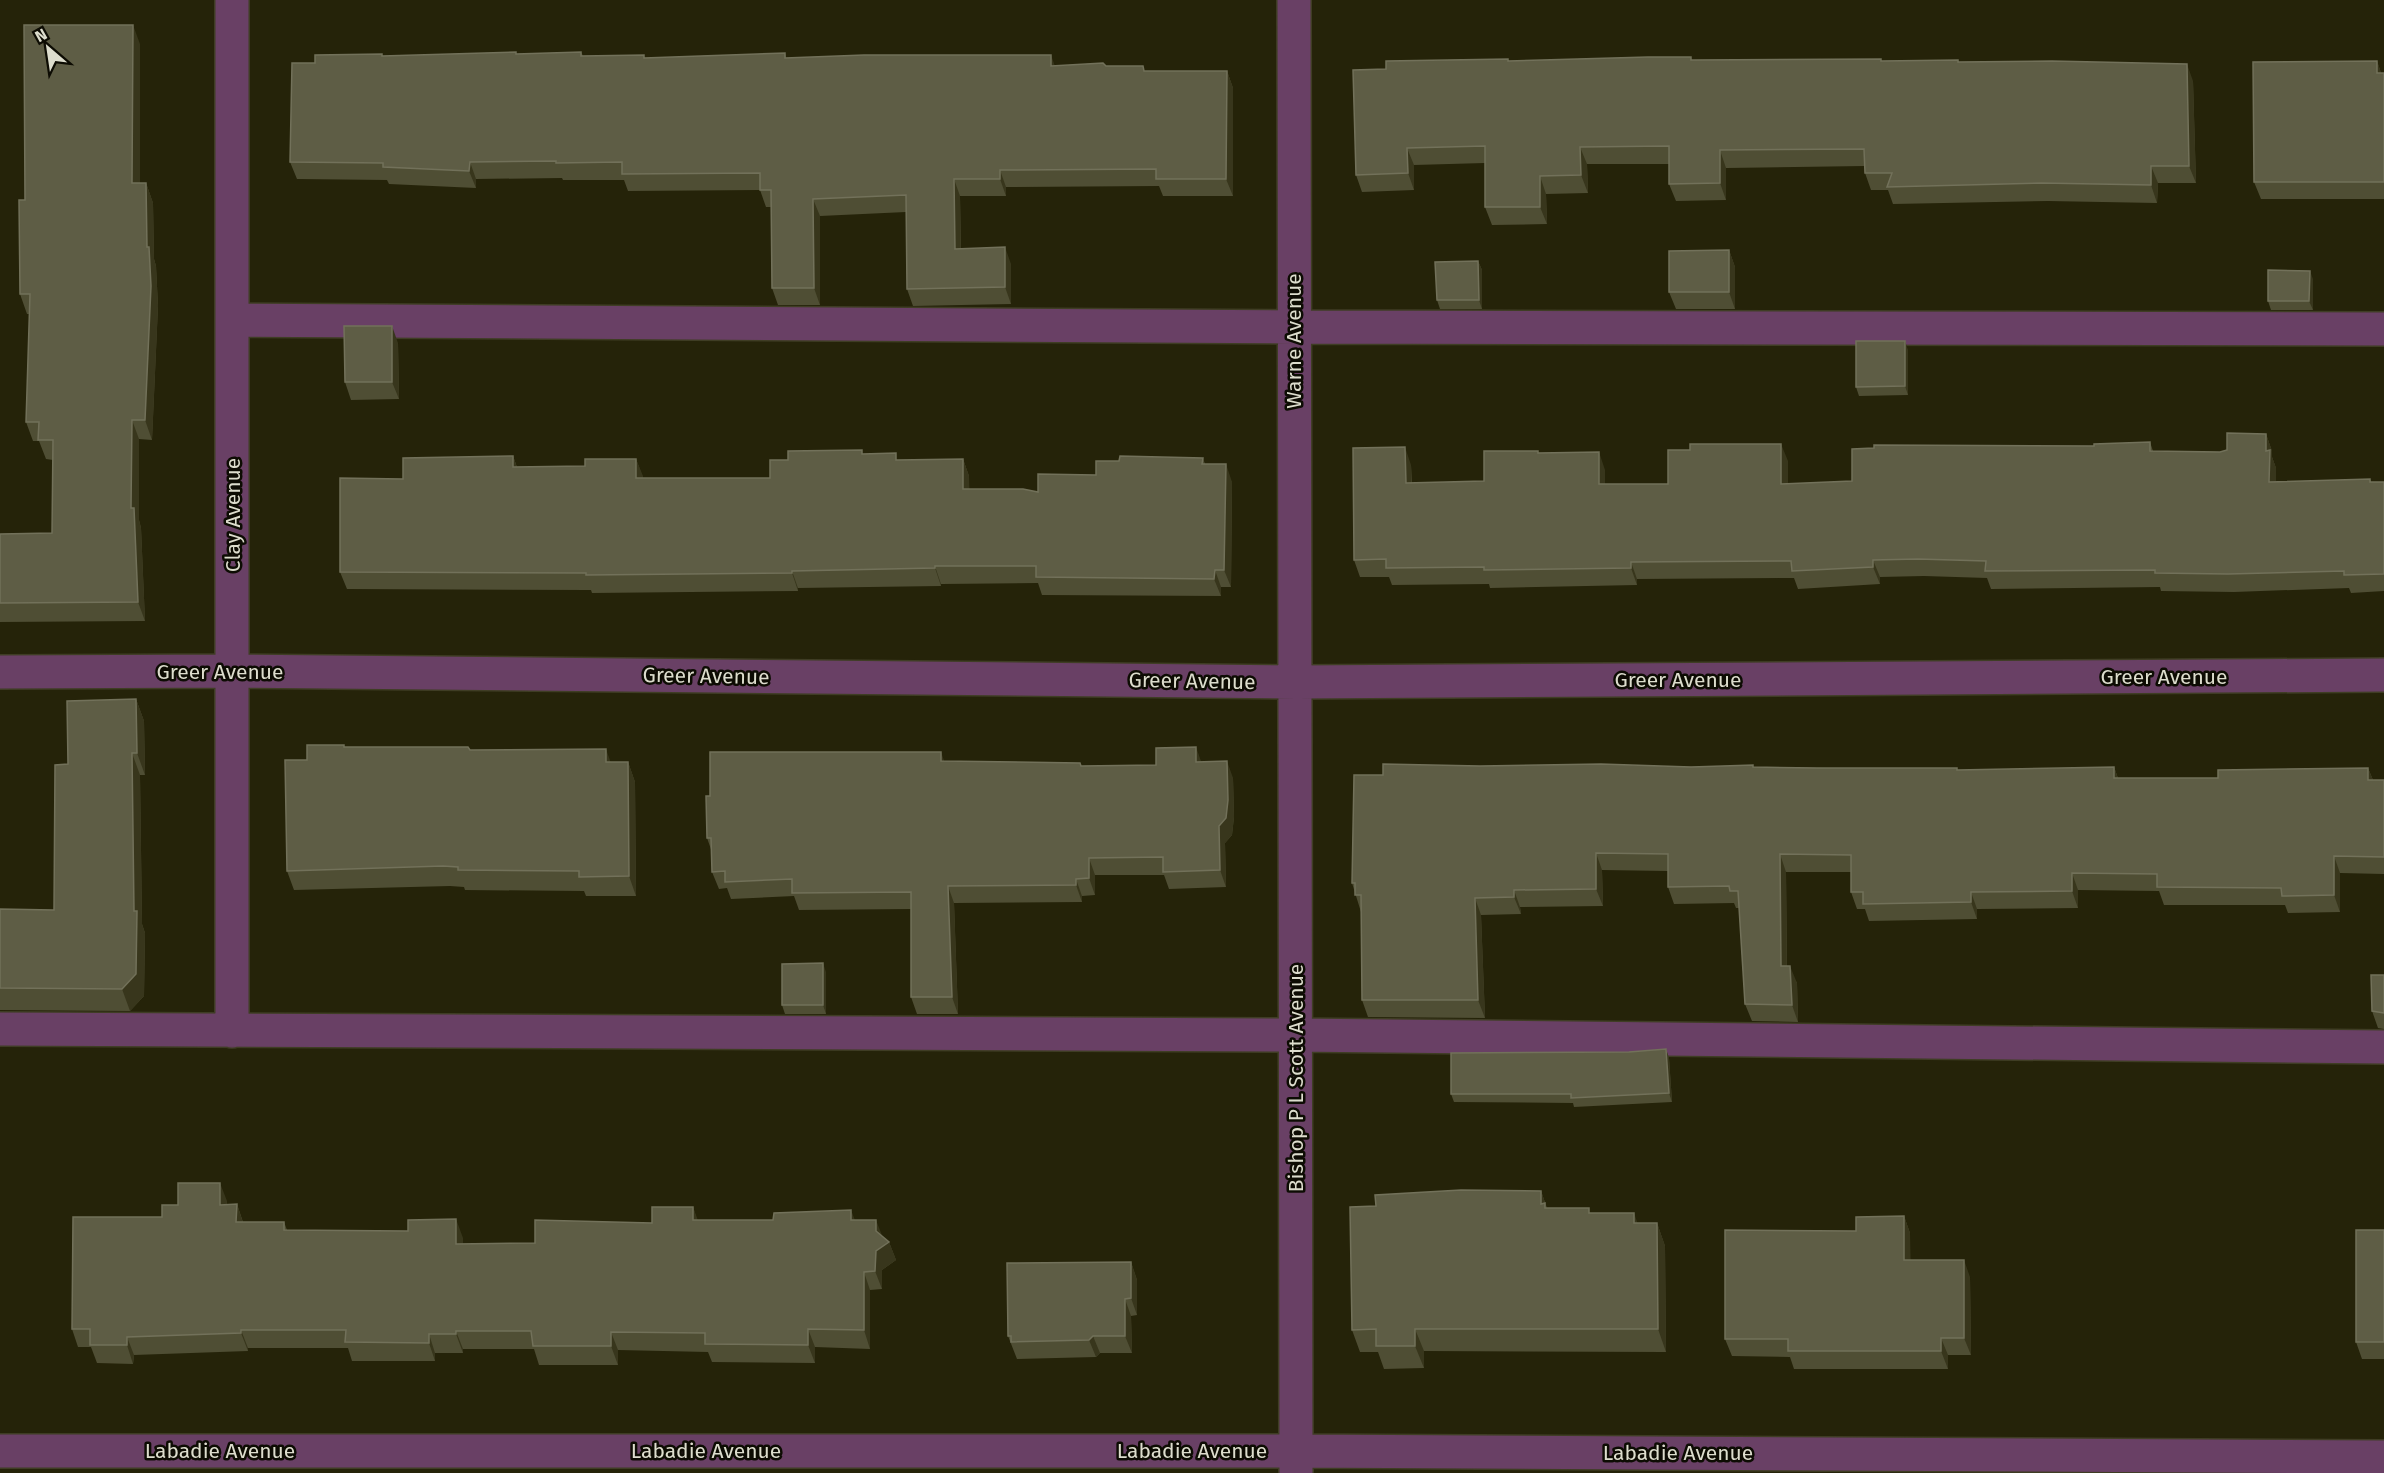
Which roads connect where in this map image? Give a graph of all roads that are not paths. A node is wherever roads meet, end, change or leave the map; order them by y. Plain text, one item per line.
1 (232, 0) edge
2 (1294, 0) edge
3 (233, 320) junction
4 (1294, 327) junction
5 (2384, 329) edge
6 (234, 671) junction
7 (0, 672) edge
8 (2384, 675) edge
9 (1297, 682) junction
10 (0, 1029) edge
11 (232, 1031) junction
12 (1295, 1035) junction
13 (2384, 1047) edge
14 (0, 1451) edge
15 (2384, 1457) edge
16 (1297, 1462) edge

1 - 3 street, Clay Avenue
2 - 4 street, Warne Avenue
3 - 4 street
3 - 6 street, Clay Avenue
4 - 5 street
4 - 9 street, Warne Avenue
6 - 7 street, Greer Avenue
6 - 9 street, Greer Avenue
6 - 11 street, Clay Avenue
8 - 9 street, Greer Avenue
9 - 12 street, Bishop P L Scott Avenue
10 - 11 street
11 - 12 street
12 - 13 street
12 - 16 street, Bishop P L Scott Avenue
14 - 16 street, Labadie Avenue
15 - 16 street, Labadie Avenue

